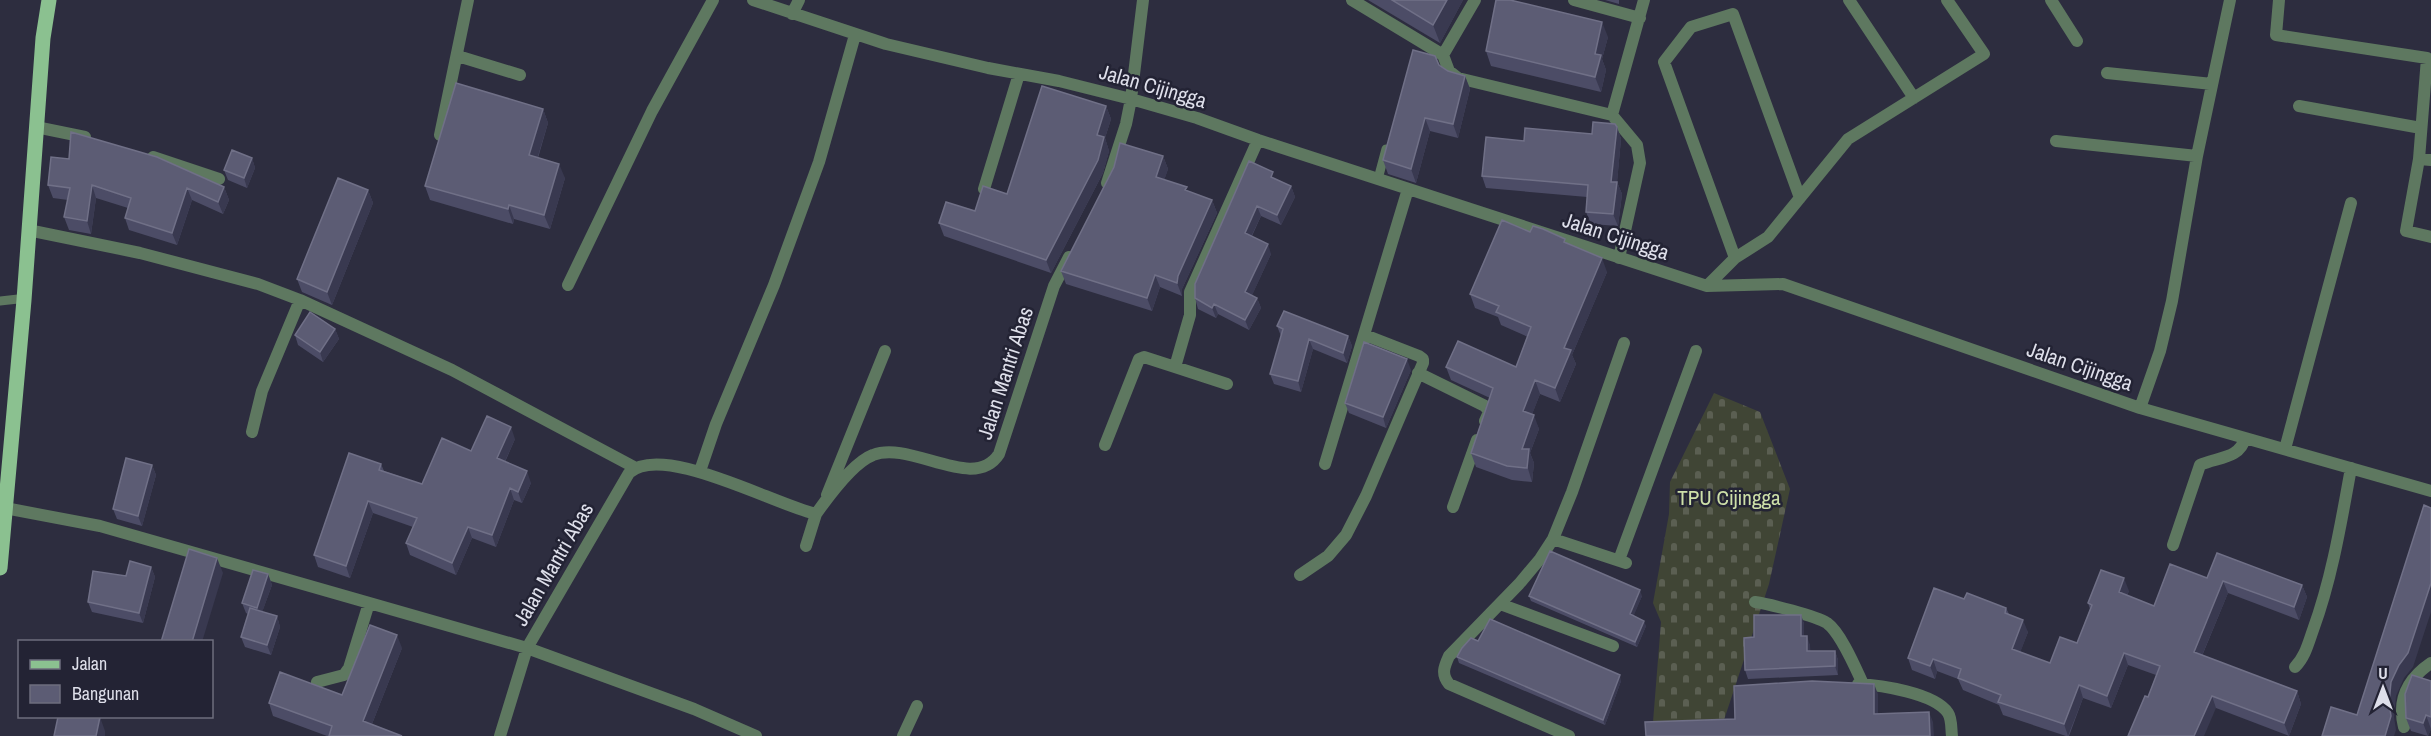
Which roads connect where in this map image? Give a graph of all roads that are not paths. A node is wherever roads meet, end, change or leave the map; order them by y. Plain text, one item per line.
1 (42, 0) edge
2 (49, 0) edge
3 (468, 0) edge
4 (713, 0) edge
5 (753, 0) edge
6 (799, 0) edge
7 (1143, 0) edge
8 (1352, 0) edge
9 (1475, 0) edge
10 (1574, 0) edge
11 (1644, 0) edge
12 (1849, 0) edge
13 (1947, 0) edge
14 (2051, 0) edge
15 (2230, 0) edge
16 (2279, 0) edge
17 (792, 14) junction
18 (1640, 18) junction
19 (855, 34) junction
20 (2077, 41) dead end
21 (457, 54) junction
22 (1443, 55) junction
23 (2107, 73) dead end
24 (1019, 74) junction
25 (520, 75) dead end
26 (2212, 84) junction
27 (1914, 98) junction
28 (1131, 99) junction
29 (2299, 106) dead end
30 (1612, 115) junction
31 (36, 127) junction
32 (2421, 128) junction
33 (1390, 134) edge
34 (440, 135) edge
35 (1258, 140) junction
36 (99, 141) edge
37 (2056, 141) dead end
38 (140, 154) edge
39 (2197, 156) junction
40 (2425, 160) edge
41 (219, 179) dead end
42 (1378, 179) junction
43 (984, 189) edge
44 (1408, 189) junction
45 (1100, 196) edge
46 (1800, 198) junction
47 (2351, 203) dead end
48 (28, 230) junction
49 (2431, 237) edge
50 (1074, 246) edge
51 (1619, 258) junction
52 (1735, 258) junction
53 (568, 285) dead end
54 (1707, 286) junction
55 (18, 299) junction
56 (300, 300) junction
57 (0, 301) edge
58 (1365, 335) junction
59 (1624, 343) dead end
60 (885, 351) dead end
61 (1696, 351) dead end
62 (1175, 367) junction
63 (1418, 373) junction
64 (1227, 384) dead end
65 (2140, 408) junction
66 (252, 432) dead end
67 (2245, 438) junction
68 (1105, 445) dead end
69 (2285, 449) junction
70 (1325, 464) dead end
71 (634, 467) junction
72 (2351, 468) junction
73 (700, 471) junction
74 (0, 490) edge
75 (2431, 491) edge
76 (825, 501) junction
77 (1453, 507) dead end
78 (5, 508) junction
79 (816, 514) junction
80 (1553, 539) junction
81 (2173, 545) dead end
82 (806, 546) dead end
83 (0, 568) edge
84 (1300, 575) dead end
85 (1755, 602) dead end
86 (369, 603) junction
87 (1500, 604) junction
88 (1613, 645) dead end
89 (527, 648) junction
90 (2431, 663) edge
91 (2295, 668) dead end
92 (317, 682) dead end
93 (1846, 683) edge
94 (1863, 684) junction
95 (916, 706) dead end
96 (2404, 727) edge
97 (500, 736) edge
98 (756, 736) edge
99 (903, 736) edge
100 (1569, 736) edge
101 (1952, 736) edge

1 - 55 main road
2 - 31 main road
3 - 21 street
4 - 53 street
5 - 17 street, Jalan Cijingga
6 - 17 street
7 - 28 street
8 - 22 street
9 - 22 street
10 - 18 street
11 - 18 street
12 - 27 street
13 - 27 street
14 - 20 street
15 - 26 street
16 - 32 street
17 - 19 street, Jalan Cijingga
18 - 30 street
19 - 24 street, Jalan Cijingga
19 - 73 street
21 - 25 street
21 - 34 street
22 - 30 street
23 - 26 street
24 - 28 street, Jalan Cijingga
24 - 43 street
26 - 39 street
27 - 46 street
28 - 35 street, Jalan Cijingga
28 - 45 street
29 - 32 street
30 - 51 street
31 - 36 street
31 - 48 main road
32 - 40 street
33 - 42 lane
35 - 42 street, Jalan Cijingga
35 - 62 street
37 - 39 street
38 - 41 street
39 - 65 street
40 - 49 street
42 - 44 street, Jalan Cijingga
44 - 51 street, Jalan Cijingga
44 - 58 street
46 - 52 street
46 - 52 street
47 - 69 street
48 - 56 street
48 - 78 main road
50 - 76 street, Jalan Mantri Abas
51 - 54 street, Jalan Cijingga
52 - 54 street
54 - 65 street, Jalan Cijingga
55 - 57 lane
55 - 74 main road
56 - 66 street
56 - 71 street
58 - 63 street
58 - 70 street
59 - 80 street
60 - 76 street
61 - 80 street
62 - 64 street
62 - 68 street
63 - 77 street
63 - 84 street
65 - 67 street, Jalan Cijingga
67 - 69 street, Jalan Cijingga
67 - 81 street
69 - 72 street, Jalan Cijingga
71 - 73 street
71 - 89 street, Jalan Mantri Abas
72 - 75 street, Jalan Cijingga
72 - 91 street
73 - 79 street
76 - 79 street, Jalan Mantri Abas
78 - 83 main road
78 - 86 street
79 - 82 street, Jalan Mantri Abas
80 - 87 street
85 - 94 street
86 - 89 street
86 - 92 street
87 - 88 street
87 - 100 street
89 - 97 street, Jalan Mantri Abas
89 - 98 street
90 - 96 street
93 - 94 street
94 - 101 street
95 - 99 street

